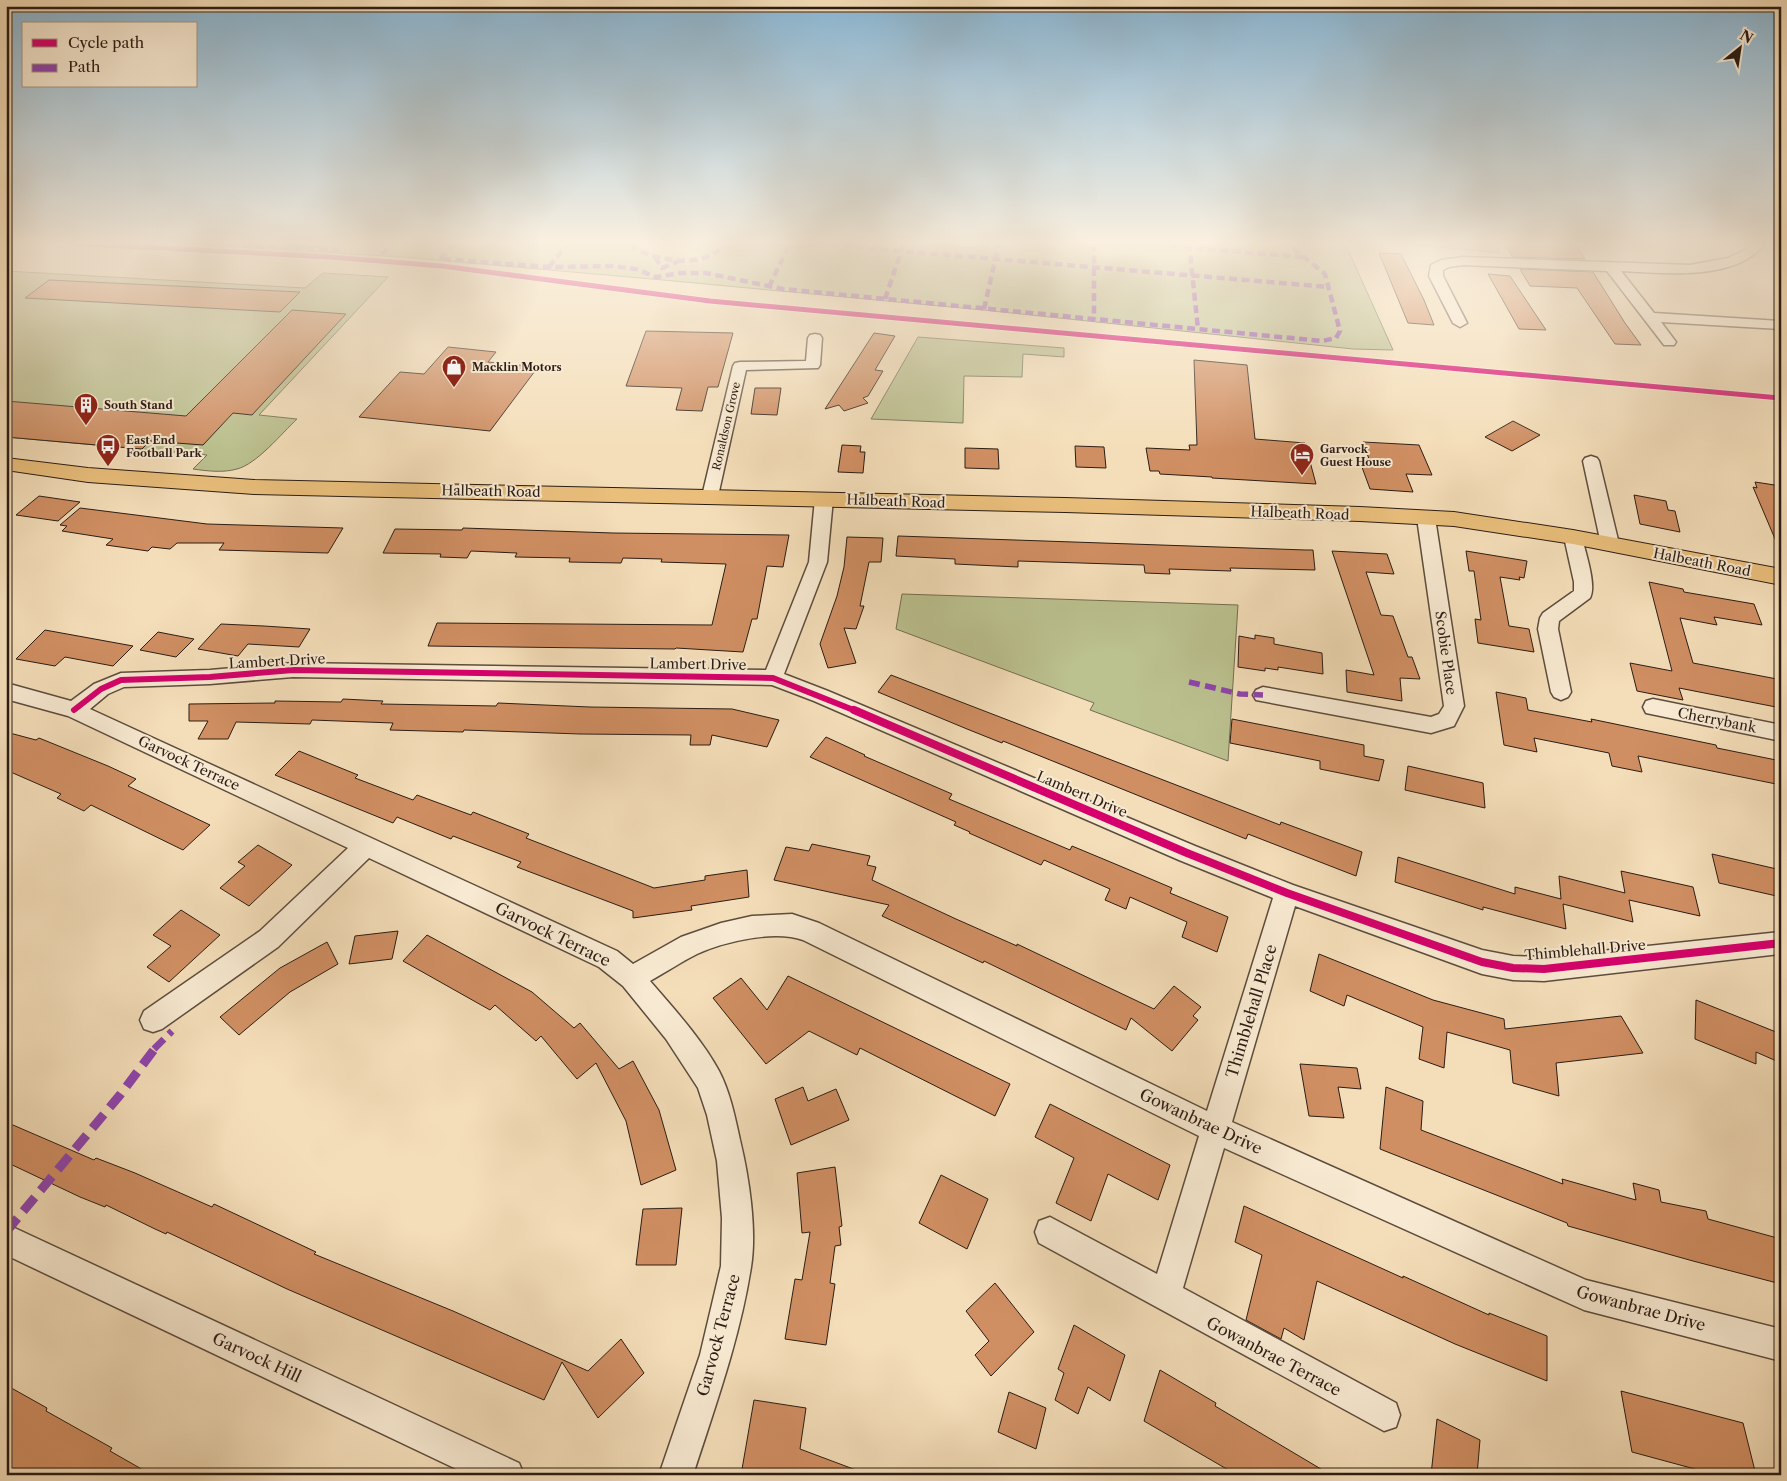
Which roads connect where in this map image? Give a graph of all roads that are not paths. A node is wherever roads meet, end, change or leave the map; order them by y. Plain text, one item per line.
1 (1454, 312) edge
2 (1646, 312) edge
3 (1650, 317) junction
4 (1460, 324) dead end
5 (1781, 325) edge
6 (815, 338) dead end
7 (1668, 342) dead end
8 (1590, 461) dead end
9 (6, 464) edge
10 (710, 496) junction
11 (824, 499) junction
12 (1426, 518) junction
13 (1573, 537) junction
14 (1610, 544) junction
15 (1781, 577) edge
16 (773, 678) junction
17 (6, 691) edge
18 (1560, 692) dead end
19 (1263, 695) dead end
20 (1653, 707) dead end
21 (74, 710) junction
22 (1781, 733) edge
23 (367, 845) junction
24 (1287, 893) junction
25 (1779, 945) edge
26 (632, 978) junction
27 (153, 1020) dead end
28 (1215, 1129) junction
29 (1050, 1232) dead end
30 (6, 1238) edge
31 (1165, 1296) junction
32 (1781, 1345) edge
33 (1384, 1415) dead end
34 (508, 1475) edge
35 (676, 1475) edge

1 - 4 street
2 - 3 street
3 - 5 street
3 - 7 street
6 - 10 street, Ronaldson Grove
8 - 14 street
9 - 10 main road, Halbeath Road
10 - 11 main road, Halbeath Road
11 - 12 main road, Halbeath Road
11 - 16 street
12 - 13 main road, Halbeath Road
12 - 19 street, Scobie Place
13 - 14 main road, Halbeath Road
13 - 18 street
14 - 15 main road, Halbeath Road
16 - 21 street, Lambert Drive
16 - 24 street, Lambert Drive
17 - 21 street, Garvock Terrace
20 - 22 street, Cherrybank
21 - 23 street, Garvock Terrace
23 - 26 street, Garvock Terrace
23 - 27 street
24 - 25 street, Thimblehall Drive
24 - 28 street, Thimblehall Place
26 - 28 street, Gowanbrae Drive
26 - 35 street, Garvock Terrace
28 - 31 street
28 - 32 street, Gowanbrae Drive
29 - 31 street, Gowanbrae Terrace
30 - 34 street, Garvock Hill
31 - 33 street, Gowanbrae Terrace

